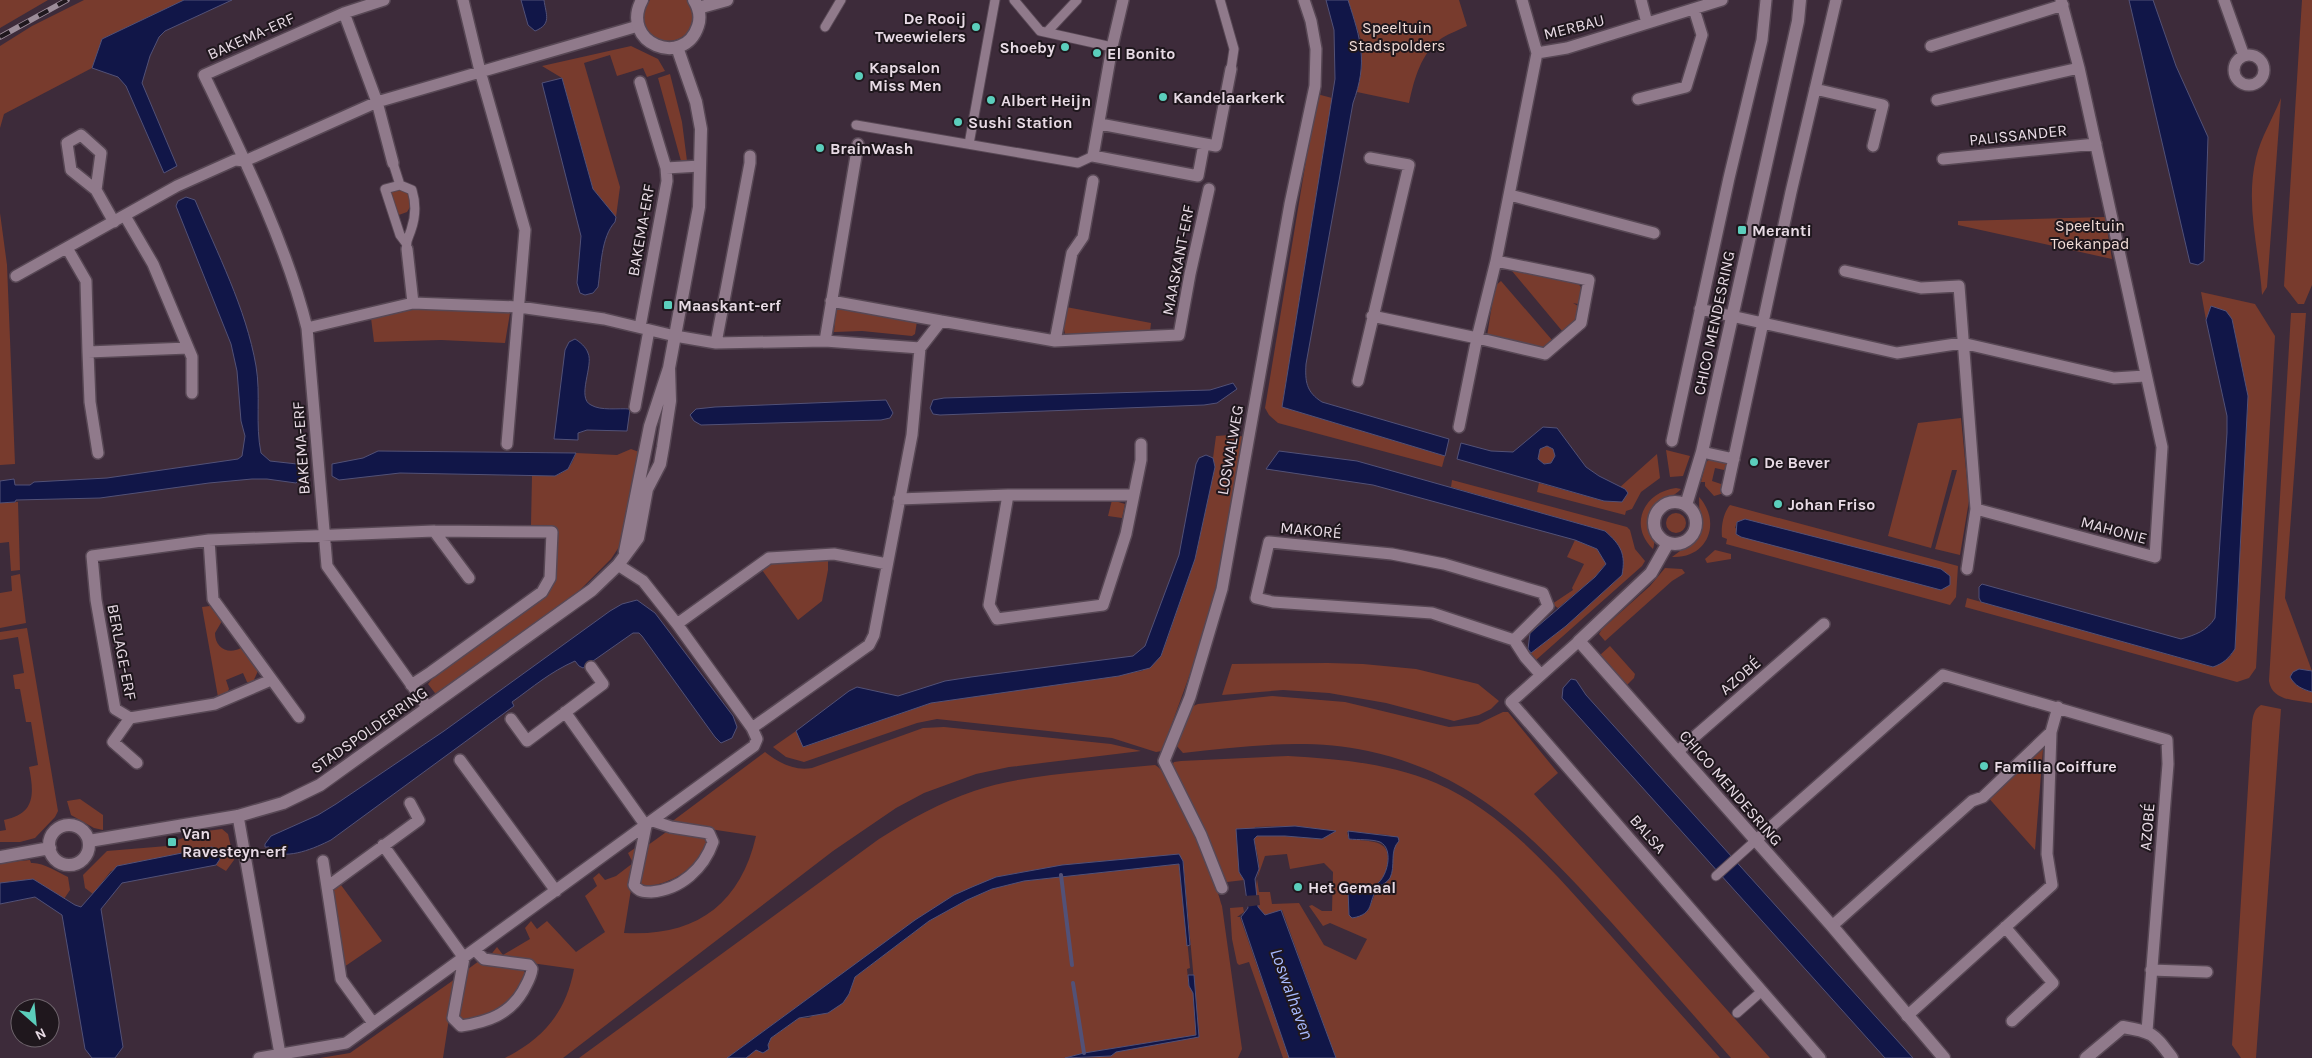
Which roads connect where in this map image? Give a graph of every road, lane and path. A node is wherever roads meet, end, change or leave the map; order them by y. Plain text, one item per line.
1 (384, 0) edge
2 (463, 0) edge
3 (642, 0) edge
4 (727, 0) edge
5 (842, 0) edge
6 (995, 0) edge
7 (1014, 0) edge
8 (1077, 0) edge
9 (1123, 0) edge
10 (1220, 0) edge
11 (1304, 0) edge
12 (1522, 0) edge
13 (1641, 0) edge
14 (1722, 0) edge
15 (1766, 0) edge
16 (1800, 0) edge
17 (1836, 0) edge
18 (2224, 0) edge
19 (2062, 3) edge
20 (696, 4) edge
21 (1694, 9) junction
22 (344, 13) junction
23 (1647, 24) junction
24 (638, 26) junction
25 (825, 27) dead end
26 (1047, 32) junction
27 (1931, 46) dead end
28 (678, 47) junction
29 (1112, 47) junction
30 (1537, 53) junction
31 (2244, 56) dead end
32 (2079, 68) junction
33 (1231, 69) joint
34 (480, 71) junction
35 (640, 82) dead end
36 (1815, 89) junction
37 (1638, 99) dead end
38 (1937, 100) dead end
39 (377, 102) junction
40 (1100, 124) junction
41 (858, 144) joint
42 (969, 144) junction
43 (1204, 144) junction
44 (2096, 144) junction
45 (1873, 146) dead end
46 (750, 156) dead end
47 (1093, 156) junction
48 (1370, 158) dead end
49 (1944, 159) dead end
50 (245, 160) junction
51 (393, 163) joint
52 (700, 166) junction
53 (666, 168) junction
54 (1093, 180) dead end
55 (400, 185) junction
56 (1209, 189) dead end
57 (96, 190) dead end
58 (1510, 195) junction
59 (125, 216) junction
60 (114, 222) junction
61 (1654, 233) dead end
62 (406, 246) junction
63 (67, 248) junction
64 (1496, 261) junction
65 (2122, 267) joint
66 (1846, 271) dead end
67 (16, 276) dead end
68 (832, 301) junction
69 (413, 303) junction
70 (519, 307) junction
71 (1700, 309) junction
72 (1372, 316) junction
73 (1732, 316) junction
74 (941, 321) junction
75 (1763, 323) junction
76 (307, 328) junction
77 (645, 329) junction
78 (675, 336) junction
79 (1477, 338) junction
80 (824, 340) junction
81 (1055, 340) junction
82 (716, 343) junction
83 (1962, 343) junction
84 (188, 348) junction
85 (920, 348) junction
86 (88, 352) junction
87 (2145, 376) junction
88 (1358, 381) dead end
89 (192, 393) dead end
90 (635, 407) dead end
91 (1459, 427) dead end
92 (1672, 441) dead end
93 (507, 444) dead end
94 (1141, 444) dead end
95 (1702, 452) junction
96 (98, 453) dead end
97 (1734, 459) junction
98 (1727, 490) dead end
99 (1008, 495) junction
100 (1132, 495) junction
101 (899, 499) junction
102 (1686, 504) junction
103 (1976, 509) junction
104 (434, 531) junction
105 (323, 535) junction
106 (208, 540) junction
107 (1668, 543) junction
108 (621, 561) junction
109 (887, 564) junction
110 (1967, 569) dead end
111 (469, 578) dead end
112 (677, 624) junction
113 (1824, 624) dead end
114 (1514, 640) junction
115 (1579, 641) junction
116 (591, 667) dead end
117 (1541, 675) junction
118 (271, 680) junction
119 (411, 685) junction
120 (2058, 707) junction
121 (428, 708) junction
122 (564, 712) junction
123 (299, 717) dead end
124 (130, 718) junction
125 (511, 719) dead end
126 (2051, 732) junction
127 (754, 733) junction
128 (1677, 752) junction
129 (460, 760) dead end
130 (138, 763) dead end
131 (410, 803) dead end
132 (238, 816) junction
133 (650, 823) junction
134 (89, 841) junction
135 (1755, 841) junction
136 (383, 845) junction
137 (50, 848) junction
138 (0, 857) edge
139 (323, 861) dead end
140 (1716, 876) dead end
141 (327, 887) junction
142 (1222, 888) dead end
143 (556, 890) junction
144 (1832, 926) junction
145 (2005, 927) junction
146 (474, 950) junction
147 (464, 958) junction
148 (2151, 970) junction
149 (2207, 972) dead end
150 (1762, 991) junction
151 (1737, 1013) dead end
152 (1907, 1016) junction
153 (2012, 1021) dead end
154 (373, 1023) junction
155 (2147, 1031) junction
156 (284, 1056) edge
157 (259, 1058) edge
158 (1820, 1058) edge
159 (1944, 1058) edge
160 (2086, 1058) edge
161 (2172, 1058) edge

1 - 22 street, BAKEMA-ERF
2 - 34 street
3 - 24 street
4 - 20 street
5 - 25 street
6 - 42 street
7 - 26 street
8 - 26 street
9 - 29 street
10 - 33 street
11 - 142 street, LOSWALWEG
12 - 30 street, MERBAU
13 - 23 street
14 - 21 street, MERBAU
15 - 71 street, CHICO MENDESRING
16 - 73 street, CHICO MENDESRING
17 - 36 street
18 - 31 street
19 - 27 street, PALISSANDER
19 - 32 street, PALISSANDER
20 - 28 street
21 - 23 street, MERBAU
21 - 37 street
22 - 39 street
22 - 50 street, BAKEMA-ERF
23 - 30 street, MERBAU
24 - 28 street
24 - 34 street
26 - 29 street
28 - 52 street, STADSPOLDERRING
29 - 40 street
30 - 58 street, MERBAU
32 - 38 street
32 - 44 street, PALISSANDER
33 - 43 street
34 - 39 street
34 - 70 street
35 - 53 street, BAKEMA-ERF
36 - 45 street
36 - 75 street
39 - 50 street
39 - 51 street
40 - 43 street
40 - 47 street
41 - 42 street
41 - 68 street
42 - 47 street
43 - 47 street
44 - 49 street, PALISSANDER
44 - 65 street, PALISSANDER
46 - 82 street
48 - 72 street
50 - 59 street
50 - 76 street, BAKEMA-ERF
51 - 55 street
52 - 53 street, BAKEMA-ERF
52 - 78 street, STADSPOLDERRING
53 - 77 street, BAKEMA-ERF
54 - 81 street
55 - 62 street
55 - 62 street
56 - 81 street, MAASKANT-ERF
57 - 60 street
58 - 61 street
58 - 64 street
59 - 60 street
59 - 84 street
60 - 63 street
62 - 69 street
63 - 67 street
63 - 86 street
64 - 79 street
64 - 79 street
65 - 87 street, MAHONIE
66 - 83 street
68 - 74 street, MAASKANT-ERF
68 - 80 street
69 - 70 street
69 - 76 street
70 - 77 street
70 - 93 street
71 - 73 street
71 - 92 street, CHICO MENDESRING
72 - 79 street
72 - 88 street
73 - 75 street
73 - 95 street, CHICO MENDESRING
74 - 81 street, MAASKANT-ERF
74 - 85 street
75 - 83 street
75 - 97 street
76 - 105 street, BAKEMA-ERF
77 - 78 street
77 - 90 street, BAKEMA-ERF
78 - 82 street
78 - 108 street, STADSPOLDERRING
79 - 91 street
80 - 82 street
80 - 85 street
83 - 87 street
83 - 103 street
84 - 86 street
84 - 89 street
85 - 101 street
86 - 96 street
87 - 103 street, MAHONIE
94 - 100 street
95 - 97 street
95 - 102 street, CHICO MENDESRING
97 - 98 street
99 - 100 street
99 - 100 street
99 - 101 street
101 - 109 street
102 - 107 street
102 - 107 street
103 - 110 street
104 - 105 street, BERLAGE-ERF
104 - 111 street
104 - 119 street, BERLAGE-ERF
105 - 106 street, BERLAGE-ERF
105 - 119 street
106 - 118 street
106 - 124 street, BERLAGE-ERF
107 - 115 street
108 - 112 street
108 - 121 street, STADSPOLDERRING
109 - 112 street
109 - 127 street
112 - 127 street
113 - 128 street, AZOBÉ
114 - 114 street, MAKORÉ
114 - 117 street
115 - 117 street, BALSA
115 - 128 street, CHICO MENDESRING
116 - 122 street
117 - 150 street, BALSA
118 - 123 street
118 - 124 street, BERLAGE-ERF
119 - 121 street
120 - 126 street
120 - 135 street, AZOBÉ
120 - 148 street, AZOBÉ
121 - 132 street, STADSPOLDERRING
122 - 125 street
122 - 133 street
124 - 130 street
126 - 144 street
126 - 145 street
127 - 133 street
128 - 135 street, CHICO MENDESRING
129 - 143 street
131 - 136 street
132 - 134 street, STADSPOLDERRING
132 - 156 street
133 - 133 street
133 - 143 street
134 - 137 street
134 - 137 street
135 - 140 street
135 - 144 street, CHICO MENDESRING
136 - 141 street
136 - 147 street
137 - 138 street
139 - 141 street
141 - 154 street
143 - 146 street
144 - 152 street, CHICO MENDESRING
145 - 152 street
145 - 153 street
146 - 147 street
146 - 147 street
147 - 154 street
148 - 149 street
148 - 155 street, AZOBÉ
150 - 151 street
150 - 158 street, BALSA
152 - 159 street, CHICO MENDESRING
154 - 156 street
155 - 160 street
155 - 161 street
156 - 157 street

